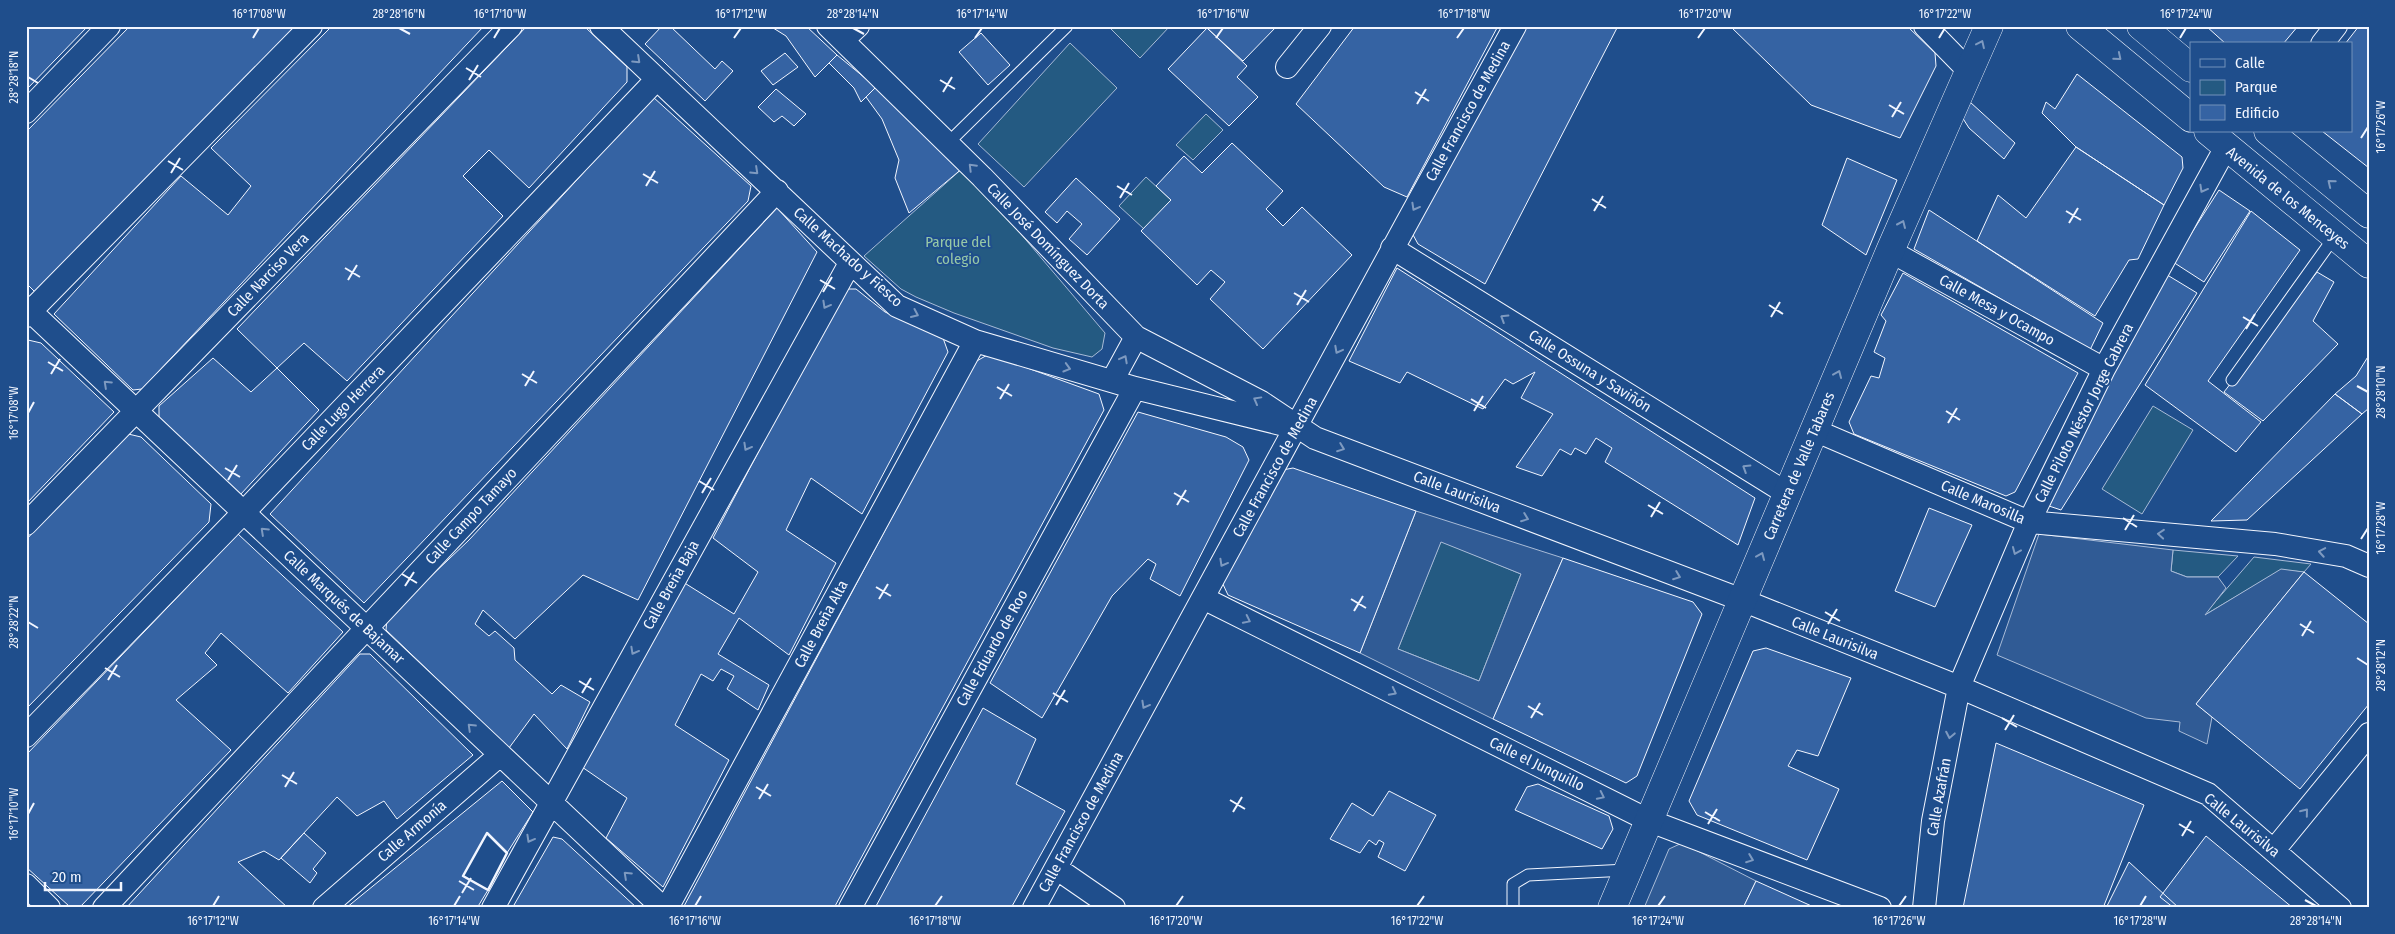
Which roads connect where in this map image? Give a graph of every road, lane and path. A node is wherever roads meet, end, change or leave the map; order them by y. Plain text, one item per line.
1 (109, 26) edge
2 (311, 26) edge
3 (511, 26) edge
4 (601, 26) edge
5 (1067, 26) edge
6 (1320, 26) edge
7 (1515, 26) edge
8 (1925, 26) edge
9 (1989, 26) edge
10 (2080, 26) edge
11 (2141, 26) edge
12 (2336, 26) edge
13 (843, 31) edge
14 (2324, 42) edge
15 (1287, 67) dead end
16 (2190, 67) edge
17 (1969, 71) junction
18 (658, 79) junction
19 (26, 112) edge
20 (2190, 117) edge
21 (2269, 132) edge
22 (2217, 139) edge
23 (948, 143) junction
24 (777, 191) junction
25 (2369, 214) edge
26 (2335, 236) junction
27 (1392, 248) junction
28 (1890, 251) junction
29 (850, 263) junction
30 (2369, 264) edge
31 (28, 311) edge
32 (1136, 337) junction
33 (975, 341) junction
34 (2104, 369) junction
35 (2232, 380) dead end
36 (1112, 381) junction
37 (1135, 388) junction
38 (136, 411) junction
39 (1297, 428) junction
40 (1814, 430) junction
41 (1788, 494) junction
42 (244, 512) junction
43 (2029, 522) junction
44 (26, 524) edge
45 (2369, 566) edge
46 (1204, 598) junction
47 (1742, 600) junction
48 (366, 627) junction
49 (1958, 687) junction
50 (2369, 734) edge
51 (26, 736) edge
52 (500, 755) junction
53 (550, 803) junction
54 (1650, 821) junction
55 (2274, 850) junction
56 (1056, 868) junction
57 (1628, 870) junction
58 (26, 886) edge
59 (49, 908) edge
60 (104, 908) edge
61 (324, 908) edge
62 (492, 908) edge
63 (663, 908) edge
64 (667, 908) edge
65 (850, 908) edge
66 (1034, 908) edge
67 (1114, 908) edge
68 (1513, 908) edge
69 (1612, 908) edge
70 (1880, 908) edge
71 (1924, 908) edge
72 (2340, 908) edge

1 - 19 street
2 - 31 street
3 - 38 street, Calle Narciso Vera
4 -> 18 street, Calle Machado y Fiesco
5 - 23 lane
6 - 15 street
7 -> 27 street, Calle Francisco de Medina
8 - 17 street
17 -> 9 main road, Carretera de Valle Tabares
10 -> 20 main road
11 - 16 main road
12 - 14 street
13 - 23 street, Calle José Domínguez Dorta
28 -> 17 main road, Carretera de Valle Tabares
18 -> 24 street, Calle Machado y Fiesco
18 - 42 street, Calle Lugo Herrera
25 -> 21 main road
22 - 26 main road, Avenida de los Menceyes
22 -> 34 street, Calle Piloto Néstor Jorge Cabrera
32 -> 23 street, Calle José Domínguez Dorta
24 - 29 street, Calle Machado y Fiesco
24 - 48 street, Calle Campo Tamayo
26 - 30 main road, Avenida de los Menceyes
26 - 35 lane
27 -> 39 street, Calle Francisco de Medina
41 -> 27 street, Calle Ossuna y Saviñón
28 - 34 street, Calle Mesa y Ocampo
40 -> 28 main road, Carretera de Valle Tabares
29 -> 33 street, Calle Machado y Fiesco
29 -> 53 street, Calle Breña Baja
38 -> 31 street, Calle Marqués de Bajamar
36 -> 32 street
39 -> 32 street, Calle José Domínguez Dorta
33 -> 36 street, Calle Machado y Fiesco
33 - 64 street, Calle Breña Alta
34 - 43 street, Calle Piloto Néstor Jorge Cabrera
36 - 37 street, Calle Machado y Fiesco
37 - 39 street, Calle Machado y Fiesco
37 - 65 street, Calle Eduardo de Roo
38 - 42 street, Calle Marqués de Bajamar
38 - 44 street, Calle Narciso Vera
39 -> 46 street, Calle Francisco de Medina
39 -> 47 street, Calle Laurisilva
40 - 41 main road, Carretera de Valle Tabares
40 - 43 street, Calle Marosilla
47 -> 41 main road, Carretera de Valle Tabares
48 -> 42 street, Calle Marqués de Bajamar
42 - 51 street, Calle Lugo Herrera
45 -> 43 street, Calle Marosilla
43 -> 49 street, Calle Piloto Néstor Jorge Cabrera
46 -> 54 street, Calle el Junquillo
46 -> 56 street, Calle Francisco de Medina
47 - 49 street, Calle Laurisilva
47 - 54 main road, Carretera de Valle Tabares
52 -> 48 street, Calle Marqués de Bajamar
48 - 60 street, Calle Campo Tamayo
49 - 55 street, Calle Laurisilva
49 -> 71 street, Calle Azafrán
55 -> 50 street
52 - 53 street, Calle Marqués de Bajamar
52 - 61 street, Calle Armonía
53 -> 62 street, Calle Breña Baja
63 -> 53 street, Calle Marqués de Bajamar
54 - 57 main road, Carretera de Valle Tabares
54 -> 70 street, Calle el Junquillo
55 - 72 street, Calle Laurisilva
56 - 66 street, Calle Francisco de Medina
56 - 67 street
57 - 68 lane
57 - 69 main road, Carretera de Valle Tabares
58 - 59 street

